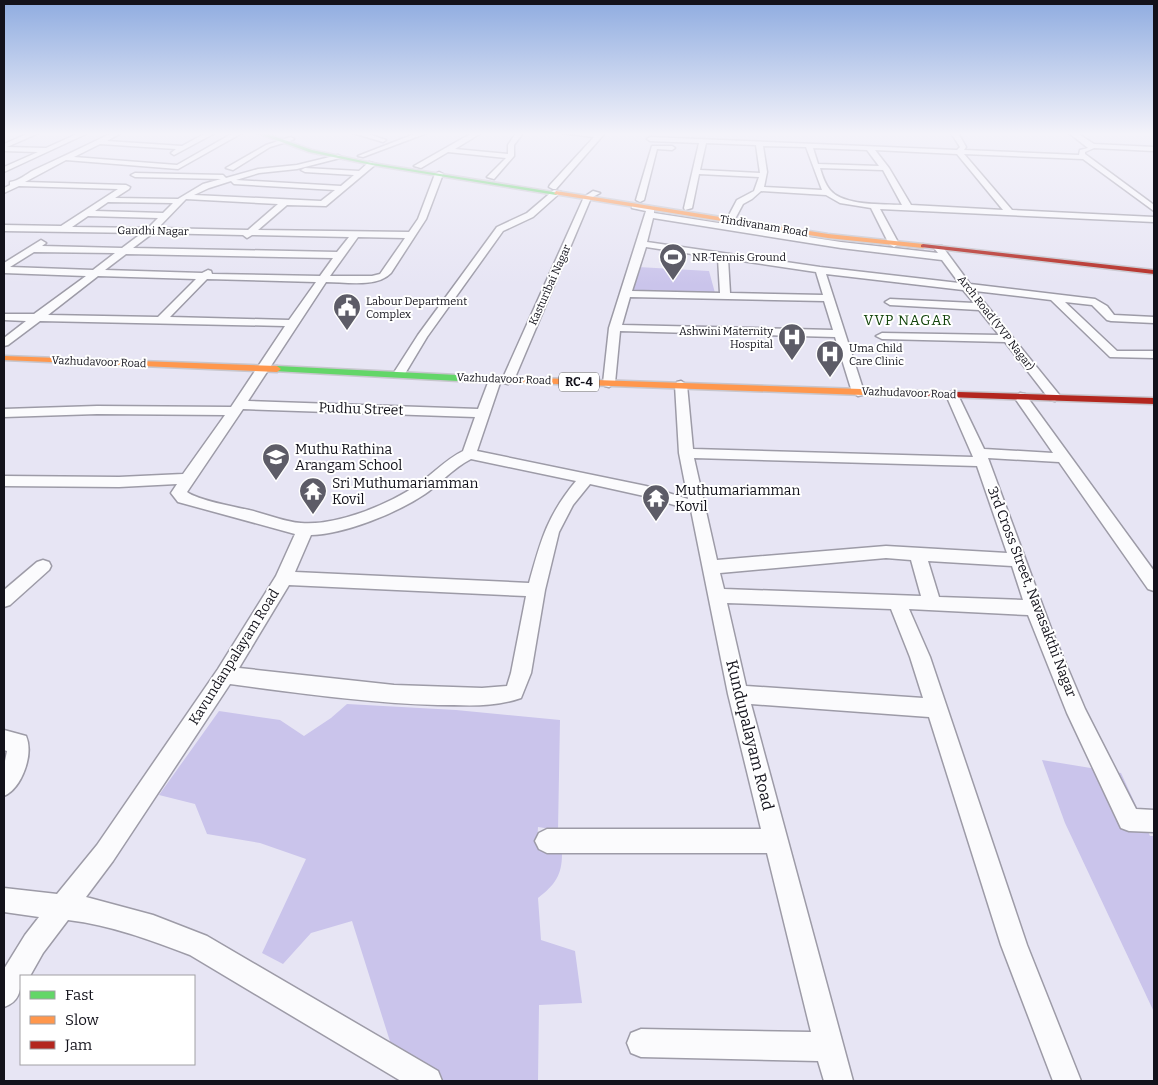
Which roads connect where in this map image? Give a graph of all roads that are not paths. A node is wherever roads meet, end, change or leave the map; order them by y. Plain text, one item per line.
1 (4, 184) edge
2 (18, 184) junction
3 (215, 184) edge
4 (267, 184) edge
5 (347, 184) edge
6 (435, 184) edge
7 (513, 184) edge
8 (526, 184) edge
9 (560, 184) edge
10 (644, 184) edge
11 (693, 184) edge
12 (761, 184) edge
13 (823, 184) edge
14 (894, 184) edge
15 (985, 184) edge
16 (1121, 184) edge
17 (342, 188) junction
18 (555, 189) junction
19 (761, 189) junction
20 (4, 192) edge
21 (826, 193) junction
22 (591, 196) junction
23 (182, 199) junction
24 (105, 200) junction
25 (640, 200) junction
26 (285, 202) junction
27 (874, 206) junction
28 (688, 208) junction
29 (908, 208) junction
30 (1154, 209) edge
31 (86, 213) junction
32 (1010, 213) junction
33 (650, 215) junction
34 (733, 215) junction
35 (164, 216) junction
36 (1154, 220) edge
37 (4, 228) edge
38 (62, 229) junction
39 (150, 231) junction
40 (249, 232) junction
41 (355, 234) junction
42 (411, 236) junction
43 (893, 240) junction
44 (642, 244) junction
45 (33, 248) junction
46 (124, 252) junction
47 (942, 252) junction
48 (227, 254) junction
49 (340, 255) junction
50 (723, 256) junction
51 (1154, 265) edge
52 (4, 269) edge
53 (820, 270) junction
54 (1154, 272) edge
55 (92, 274) junction
56 (204, 277) junction
57 (322, 280) junction
58 (967, 288) junction
59 (626, 294) junction
60 (725, 296) junction
61 (829, 298) junction
62 (1055, 298) junction
63 (890, 302) dead end
64 (982, 307) junction
65 (4, 317) edge
66 (38, 317) junction
67 (1154, 320) edge
68 (160, 321) junction
69 (292, 323) junction
70 (615, 328) junction
71 (840, 334) junction
72 (882, 336) dead end
73 (1007, 339) junction
74 (4, 343) edge
75 (1154, 355) edge
76 (4, 358) edge
77 (264, 369) junction
78 (399, 374) junction
79 (502, 380) junction
80 (609, 384) junction
81 (681, 385) junction
82 (858, 392) junction
83 (952, 395) junction
84 (1020, 397) junction
85 (1055, 397) junction
86 (1154, 401) edge
87 (237, 408) junction
88 (4, 413) edge
89 (482, 413) junction
90 (686, 452) junction
91 (469, 454) junction
92 (981, 458) junction
93 (1063, 458) junction
94 (187, 479) junction
95 (586, 479) junction
96 (4, 481) edge
97 (697, 507) junction
98 (305, 530) junction
99 (917, 553) junction
100 (1018, 560) junction
101 (43, 566) dead end
102 (711, 567) junction
103 (284, 578) junction
104 (1154, 584) edge
105 (536, 590) junction
106 (718, 596) junction
107 (4, 600) edge
108 (897, 601) junction
109 (932, 603) junction
110 (1035, 608) junction
111 (225, 675) junction
112 (738, 694) junction
113 (936, 708) junction
114 (4, 740) edge
115 (4, 785) edge
116 (1154, 821) edge
117 (548, 841) dead end
118 (777, 842) junction
119 (4, 900) edge
120 (64, 907) junction
121 (4, 994) edge
122 (641, 1043) dead end
123 (829, 1047) junction
124 (428, 1081) edge
125 (838, 1081) edge
126 (1067, 1081) edge

1 - 2 street
2 - 20 street
2 - 24 street
3 - 23 street
4 - 17 street
5 - 17 street
6 - 42 street
7 - 18 main road
8 - 18 main road
9 - 18 street
10 - 25 street
11 - 28 street
12 - 19 street
13 - 21 street
14 - 29 street
15 - 32 street
16 - 30 street
17 - 26 street
18 - 22 main road
18 - 78 street
19 - 21 street
19 - 34 street
21 - 27 street
22 - 25 main road
22 - 33 street
22 - 43 main road, Tindivanam Road
22 - 79 street, Kasturibai Nagar
23 - 24 street
23 - 26 street
23 - 35 street
24 - 31 street
25 - 28 main road
26 - 40 street
27 - 29 street
27 - 43 street
28 - 34 main road
29 - 32 street
31 - 35 street
31 - 38 street
32 - 36 street
33 - 44 street
33 - 47 street
34 - 43 main road
35 - 39 street
37 - 38 street, Gandhi Nagar
38 - 39 street, Gandhi Nagar
38 - 45 street
39 - 40 street, Gandhi Nagar
39 - 46 street
40 - 41 street, Gandhi Nagar
40 - 48 street
41 - 42 street, Gandhi Nagar
41 - 49 street
42 - 57 street
43 - 47 main road, Tindivanam Road
43 - 51 main road
44 - 50 street
44 - 59 street
45 - 46 street
45 - 52 street
46 - 48 street
46 - 55 street
47 - 54 main road, Tindivanam Road
47 - 58 street, Arch Road (VVP Nagar)
48 - 49 street
48 - 56 street
49 - 57 street
50 - 53 street
50 - 60 street
52 - 55 street
53 - 58 street
53 - 61 street
55 - 56 street
55 - 66 street
56 - 57 street
56 - 68 street
57 - 69 street
58 - 62 street
58 - 64 street, Arch Road (VVP Nagar)
59 - 60 street
59 - 70 street
60 - 61 street
61 - 71 street
62 - 67 street
62 - 75 street
63 - 64 street
64 - 73 street, Arch Road (VVP Nagar)
65 - 66 street
66 - 68 street
66 - 74 street
68 - 69 street
69 - 77 street
70 - 71 street
70 - 80 street
71 - 82 street
72 - 73 street
73 - 85 street, Arch Road (VVP Nagar)
76 - 77 main road, Vazhudavoor Road / RC-4
77 - 78 main road, Vazhudavoor Road / RC-4
77 - 87 street
78 - 79 main road, Vazhudavoor Road / RC-4
79 - 80 main road, Vazhudavoor Road / RC-4
79 - 89 street
80 - 81 main road, Vazhudavoor Road / RC-4
81 - 82 main road, Vazhudavoor Road / RC-4
81 - 90 street, Kundupalayam Road
82 - 83 main road, Vazhudavoor Road / RC-4
83 - 84 main road, Vazhudavoor Road / RC-4
83 - 92 street, 3rd Cross Street, Navasakthi Nagar
84 - 85 main road, Vazhudavoor Road / RC-4
84 - 93 street
85 - 86 main road, Vazhudavoor Road / RC-4
87 - 88 street, Pudhu Street
87 - 89 street, Pudhu Street
87 - 94 street
89 - 91 street
90 - 92 street
90 - 97 street, Kundupalayam Road
91 - 95 street
91 - 98 street
92 - 93 street
92 - 100 street, 3rd Cross Street, Navasakthi Nagar
93 - 104 street
94 - 96 street
94 - 98 street
95 - 97 street
95 - 105 street
97 - 102 street, Kundupalayam Road
98 - 103 street, Kavundanpalayam Road
99 - 100 street
99 - 102 street
99 - 109 street
100 - 110 street, 3rd Cross Street, Navasakthi Nagar
101 - 107 street
102 - 106 street, Kundupalayam Road
103 - 105 street
103 - 111 street, Kavundanpalayam Road
105 - 111 street
106 - 108 street
106 - 112 street, Kundupalayam Road
108 - 109 street
108 - 113 street
109 - 110 street
110 - 116 street, 3rd Cross Street, Navasakthi Nagar
111 - 120 street, Kavundanpalayam Road
112 - 113 street
112 - 118 street, Kundupalayam Road
113 - 126 street
114 - 115 street
117 - 118 street
118 - 123 street, Kundupalayam Road
119 - 120 street
120 - 121 street, Kavundanpalayam Road
120 - 124 street
122 - 123 street
123 - 125 street, Kundupalayam Road

